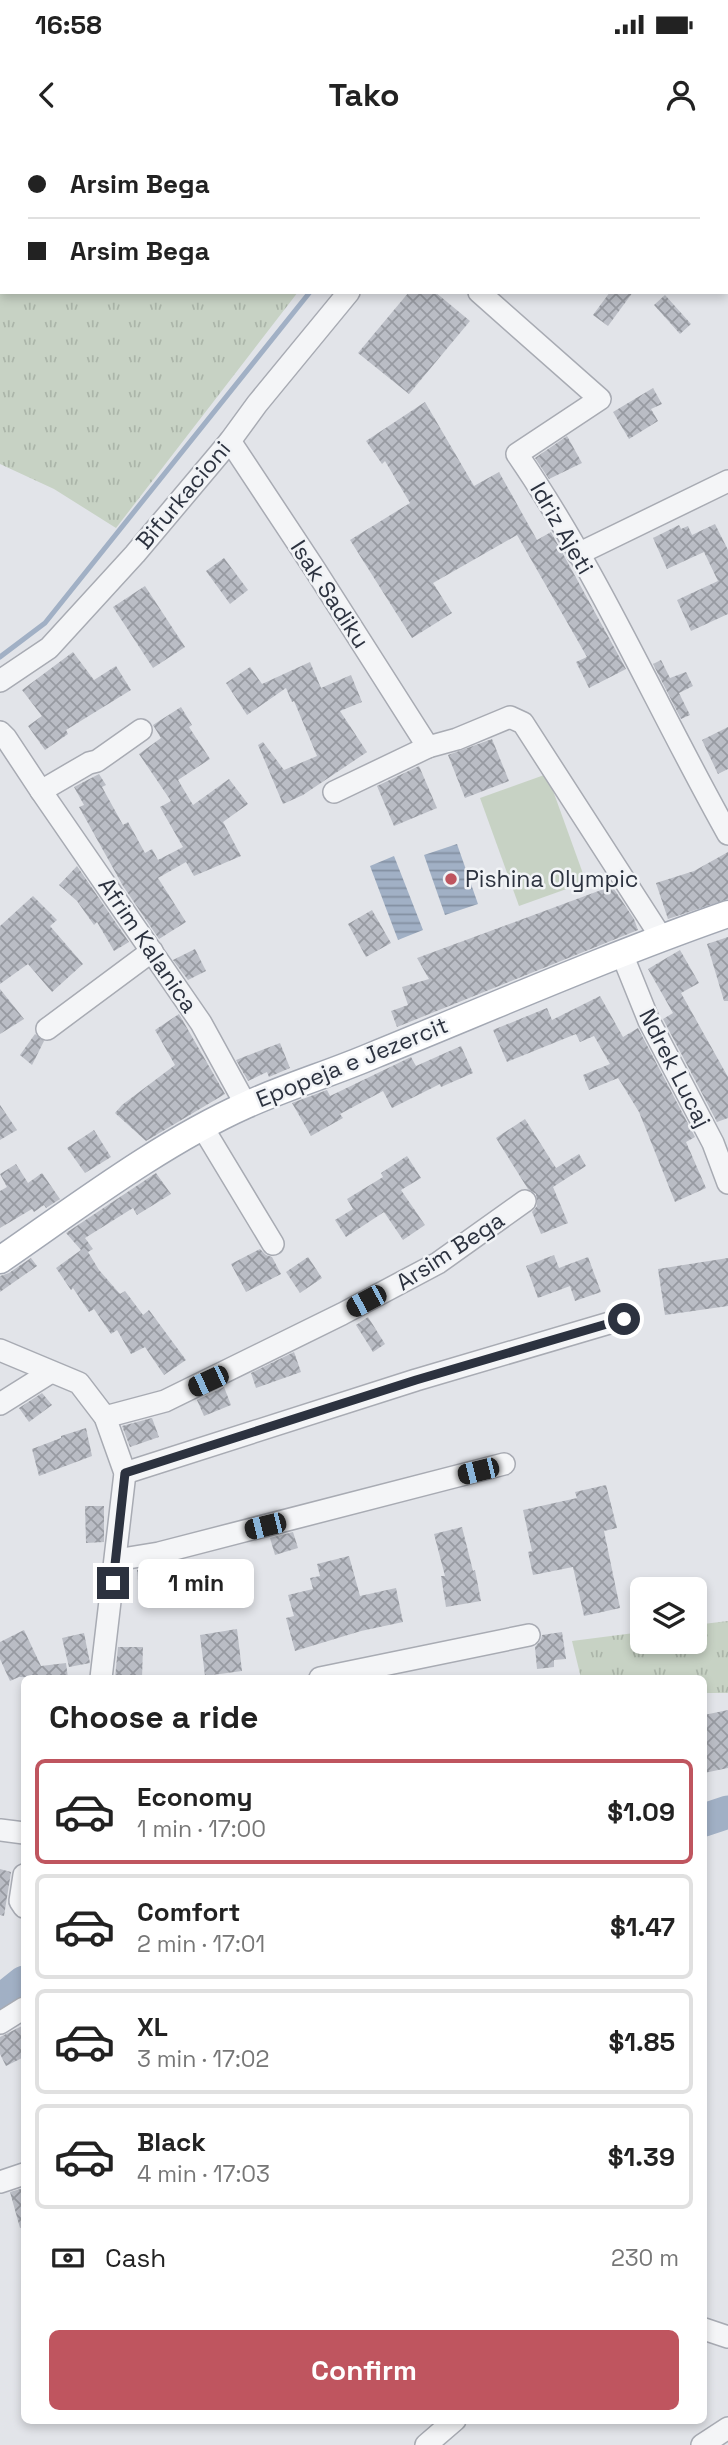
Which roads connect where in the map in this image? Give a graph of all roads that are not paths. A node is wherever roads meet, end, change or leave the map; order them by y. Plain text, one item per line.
1 (347, 294) edge
2 (481, 294) edge
3 (230, 441) junction
4 (728, 481) edge
5 (578, 554) junction
6 (0, 681) edge
7 (141, 730) dead end
8 (0, 732) edge
9 (428, 747) junction
10 (41, 791) junction
11 (334, 792) dead end
12 (728, 834) edge
13 (728, 914) edge
14 (661, 937) junction
15 (152, 951) junction
16 (622, 954) junction
17 (47, 1029) dead end
18 (246, 1105) junction
19 (203, 1128) junction
20 (728, 1183) edge
21 (525, 1201) dead end
22 (273, 1244) dead end
23 (0, 1260) edge
24 (624, 1319) dead end
25 (0, 1350) edge
26 (51, 1372) junction
27 (0, 1404) edge
28 (105, 1418) junction
29 (504, 1464) dead end
30 (125, 1473) junction
31 (116, 1560) junction
32 (529, 1635) dead end
33 (101, 1675) edge
34 (335, 1675) edge
35 (0, 1830) edge
36 (21, 1833) edge
37 (21, 1884) edge
38 (15, 1903) edge
39 (21, 2010) edge
40 (0, 2023) edge
41 (21, 2175) edge
42 (0, 2182) edge
43 (707, 2330) edge
44 (728, 2337) edge
45 (451, 2424) edge
46 (728, 2428) edge
47 (426, 2445) edge
48 (702, 2445) edge

1 - 3 street, Bifurkacioni
2 - 5 street, Idriz Ajeti
3 - 6 street, Bifurkacioni
3 - 9 street, Isak Sadiku
4 - 5 street
5 - 12 street, Idriz Ajeti
7 - 10 street
8 - 10 street, Afrim Kalanica
9 - 11 street
9 - 14 street
10 - 15 street, Afrim Kalanica
13 - 14 main road, Epopeja e Jezercit
14 - 16 main road, Epopeja e Jezercit
15 - 17 street
15 - 18 street, Afrim Kalanica
16 - 18 main road, Epopeja e Jezercit
16 - 20 street, Ndrek Lucaj
18 - 19 main road, Epopeja e Jezercit
19 - 22 street
19 - 23 main road, Epopeja e Jezercit
21 - 28 street, Arsim Bega
24 - 30 street
25 - 26 street
26 - 27 street
26 - 28 street
28 - 30 street
29 - 31 street
30 - 31 street
31 - 33 street
32 - 34 street
35 - 36 street
37 - 38 street
39 - 40 street
41 - 42 street
43 - 44 street
45 - 47 street
46 - 48 street

